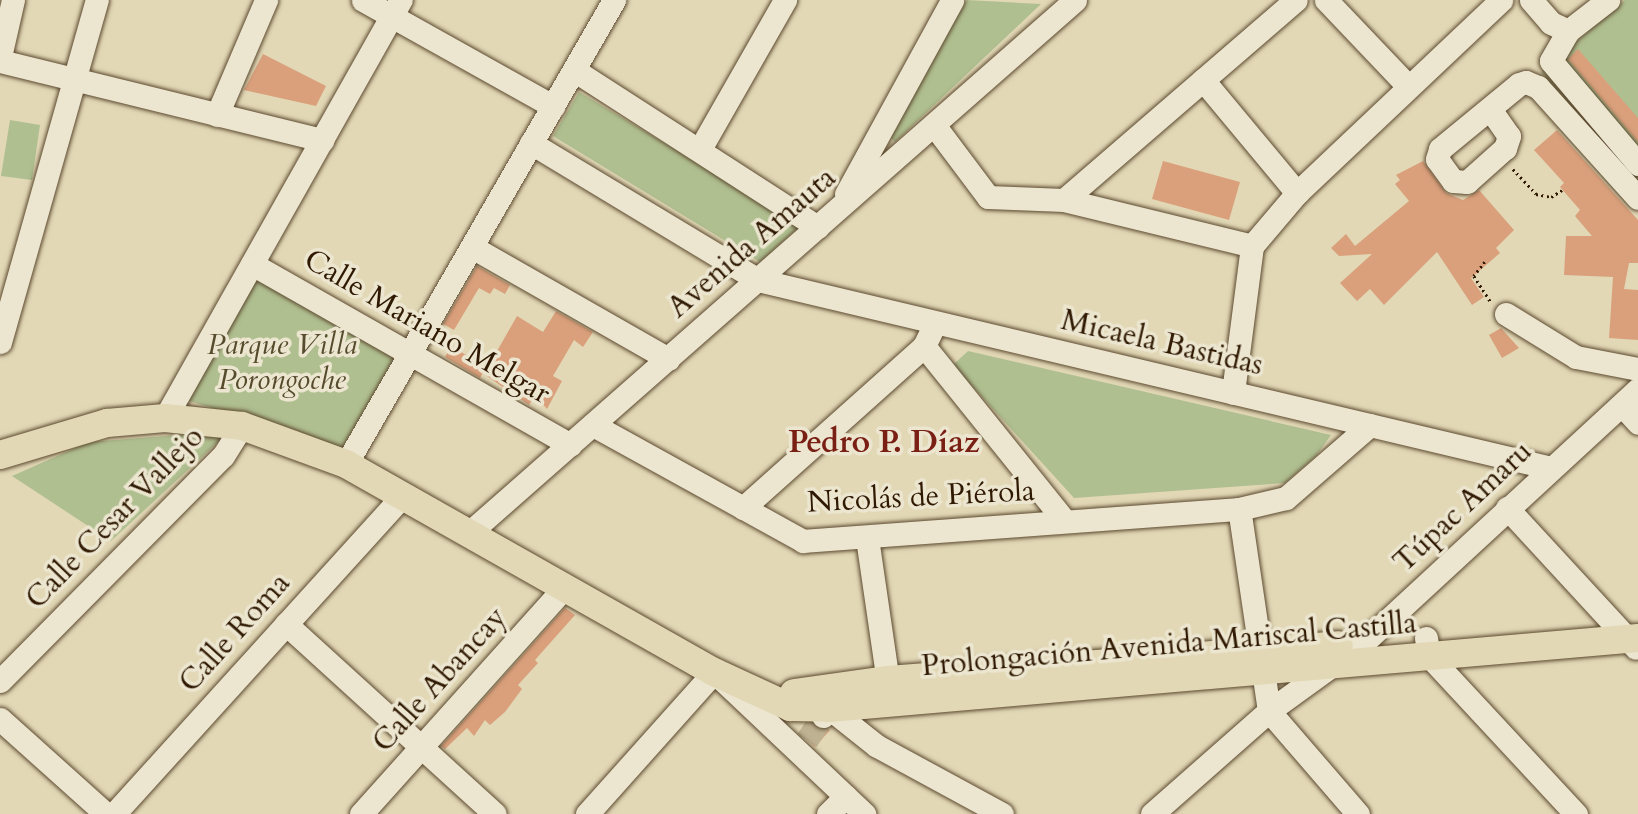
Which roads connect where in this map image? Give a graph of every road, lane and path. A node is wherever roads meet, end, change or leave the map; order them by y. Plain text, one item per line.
1 (13, 0) edge
2 (97, 0) edge
3 (266, 0) edge
4 (363, 0) edge
5 (614, 0) edge
6 (785, 0) edge
7 (952, 0) edge
8 (1296, 0) edge
9 (1326, 0) edge
10 (1500, 0) edge
11 (1531, 0) edge
12 (1608, 0) edge
13 (1069, 2) edge
14 (397, 8) edge
15 (1568, 31) junction
16 (0, 59) edge
17 (574, 69) junction
18 (1203, 80) junction
19 (76, 82) junction
20 (1408, 86) junction
21 (553, 106) junction
22 (1490, 109) junction
23 (217, 115) junction
24 (934, 125) junction
25 (322, 140) junction
26 (531, 143) junction
27 (701, 149) junction
28 (1501, 154) junction
29 (1638, 163) edge
30 (1562, 190) dead end
31 (1297, 193) junction
32 (1638, 198) edge
33 (1064, 200) junction
34 (838, 209) junction
35 (818, 227) junction
36 (1252, 246) junction
37 (472, 247) junction
38 (1485, 262) dead end
39 (252, 264) junction
40 (758, 280) junction
41 (1506, 314) joint
42 (935, 323) junction
43 (0, 342) edge
44 (924, 346) junction
45 (409, 355) junction
46 (668, 359) junction
47 (1638, 369) edge
48 (1233, 393) junction
49 (1630, 397) edge
50 (165, 418) junction
51 (1638, 423) edge
52 (593, 425) junction
53 (1370, 425) junction
54 (242, 426) junction
55 (570, 445) junction
56 (0, 455) edge
57 (346, 464) junction
58 (1551, 468) junction
59 (403, 495) junction
60 (743, 508) junction
61 (1507, 508) junction
62 (1240, 509) junction
63 (1064, 520) junction
64 (470, 533) junction
65 (867, 538) junction
66 (565, 587) junction
67 (286, 624) junction
68 (1631, 635) edge
69 (1363, 643) junction
70 (1427, 647) junction
71 (1261, 661) junction
72 (1328, 665) junction
73 (714, 671) junction
74 (0, 681) edge
75 (889, 691) junction
76 (1269, 711) junction
77 (824, 714) junction
78 (0, 719) edge
79 (421, 747) junction
80 (846, 796) junction
81 (1161, 811) edge
82 (106, 814) edge
83 (114, 814) edge
84 (361, 814) edge
85 (495, 814) edge
86 (587, 814) edge
87 (828, 814) edge
88 (864, 814) edge
89 (1002, 814) edge
90 (1358, 814) edge
91 (1576, 814) edge

1 - 16 street
2 - 19 street
3 - 23 street
4 - 14 street
5 - 17 street
6 - 27 street
7 - 34 street
8 - 18 street
9 - 20 street
10 - 20 street
11 - 15 street
12 - 15 street
13 - 24 street, Avenida Amauta
14 - 21 street
14 - 25 street
15 - 29 street
16 - 19 street
17 - 21 street
17 - 27 street
18 - 31 street
18 - 33 street
19 - 23 street
19 - 43 street
20 - 31 street
21 - 26 street
22 - 28 street
22 - 28 street
22 - 32 street
23 - 25 street
24 - 33 street
24 - 34 street, Avenida Amauta
25 - 39 street
26 - 37 street
26 - 40 street, Micaela Bastidas
27 - 35 street
28 - 30 path
31 - 36 street
33 - 36 street
34 - 35 street, Avenida Amauta
35 - 40 street, Avenida Amauta
36 - 48 street
37 - 45 street
37 - 46 street
38 - 41 path
39 - 45 street, Calle Mariano Melgar
39 - 50 street
40 - 42 street, Micaela Bastidas
40 - 46 street, Avenida Amauta
41 - 47 street
42 - 44 street
42 - 48 street, Micaela Bastidas
44 - 60 street
44 - 63 street
45 - 55 street, Calle Mariano Melgar
45 - 57 street
46 - 52 street, Avenida Amauta
48 - 53 street, Micaela Bastidas
49 - 51 street
49 - 58 street, Túpac Amaru
50 - 54 main road, Prolongación Avenida Mariscal Castilla
50 - 56 main road, Prolongación Avenida Mariscal Castilla
52 - 55 street, Avenida Amauta
52 - 60 street, Nicolás de Piérola
53 - 58 street, Micaela Bastidas
53 - 62 street, Nicolás de Piérola
54 - 57 main road, Prolongación Avenida Mariscal Castilla
54 - 74 street, Calle Cesar Vallejo
55 - 64 street, Avenida Amauta
57 - 59 main road, Prolongación Avenida Mariscal Castilla
58 - 61 street, Túpac Amaru
59 - 64 main road, Prolongación Avenida Mariscal Castilla
59 - 67 street, Calle Roma
60 - 65 street, Nicolás de Piérola
61 - 68 street
61 - 69 street, Túpac Amaru
62 - 63 street, Nicolás de Piérola
62 - 71 street
63 - 65 street, Nicolás de Piérola
64 - 66 main road, Prolongación Avenida Mariscal Castilla
65 - 75 street
66 - 73 main road, Prolongación Avenida Mariscal Castilla
66 - 79 street, Calle Abancay
67 - 79 street
67 - 83 street, Calle Roma
68 - 70 main road, Prolongación Avenida Mariscal Castilla
69 - 70 main road, Prolongación Avenida Mariscal Castilla
69 - 71 main road, Prolongación Avenida Mariscal Castilla
69 - 72 street, Túpac Amaru
70 - 72 main road, Prolongación Avenida Mariscal Castilla
70 - 91 street
71 - 72 main road, Prolongación Avenida Mariscal Castilla
71 - 75 main road, Prolongación Avenida Mariscal Castilla
71 - 76 street
72 - 76 street, Túpac Amaru
73 - 75 main road, Prolongación Avenida Mariscal Castilla
73 - 77 main road, Prolongación Avenida Mariscal Castilla
73 - 80 street
73 - 86 street
75 - 77 main road, Prolongación Avenida Mariscal Castilla
76 - 81 street, Túpac Amaru
76 - 90 street
77 - 89 street
78 - 82 street
79 - 84 street, Calle Abancay
79 - 85 street
80 - 87 street
80 - 88 street

